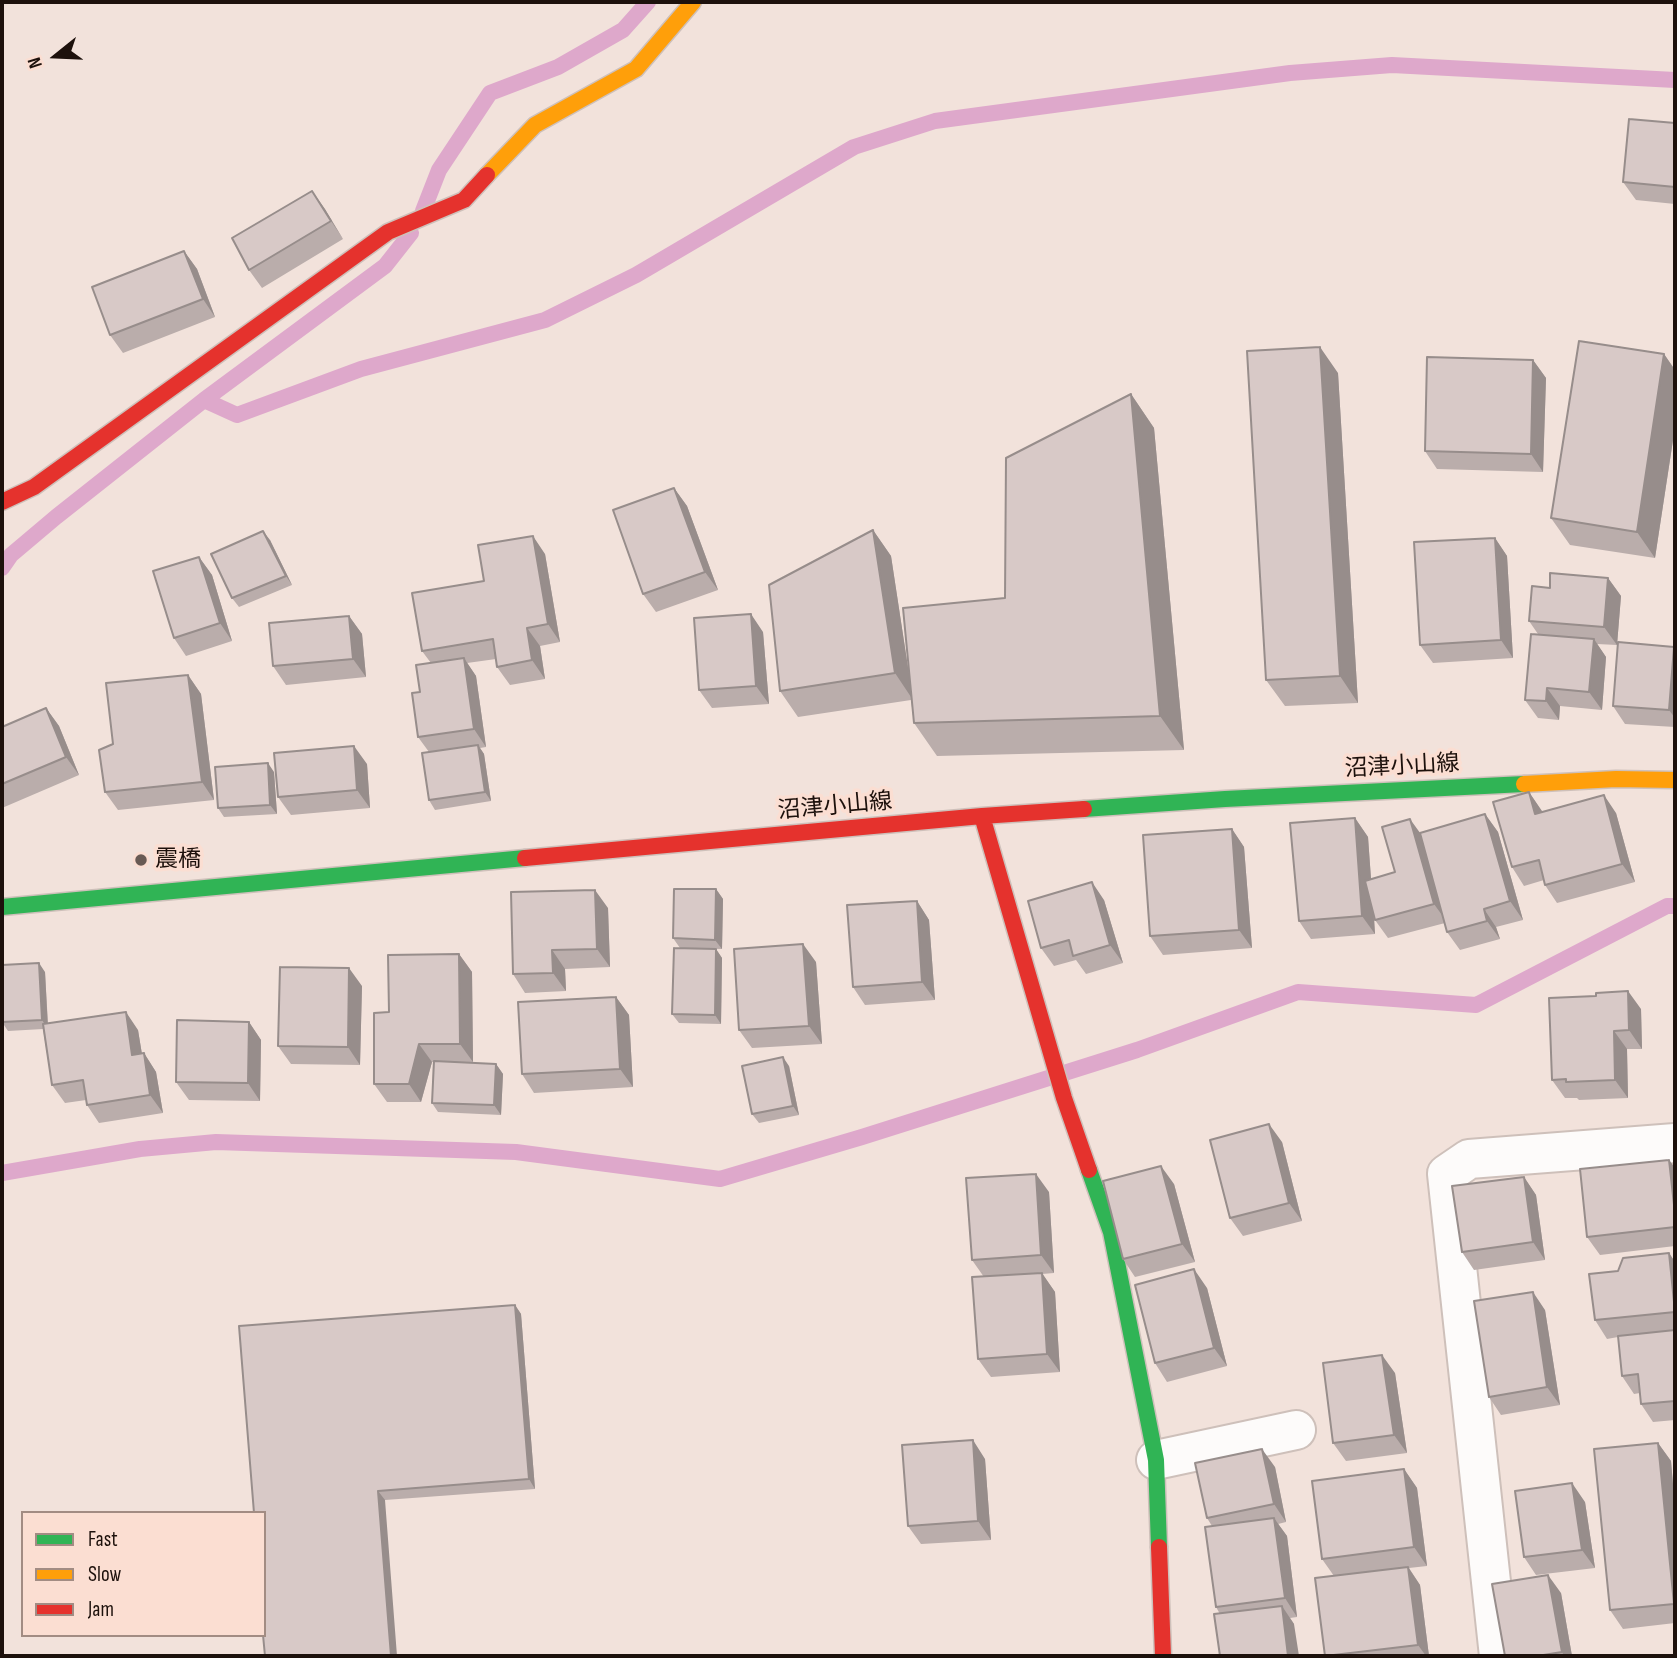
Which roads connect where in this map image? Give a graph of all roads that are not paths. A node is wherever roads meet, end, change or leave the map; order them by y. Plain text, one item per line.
1 (693, 2) edge
2 (2, 502) edge
3 (1675, 780) edge
4 (982, 816) junction
5 (2, 907) edge
6 (1675, 1143) edge
7 (1296, 1430) dead end
8 (1156, 1460) junction
9 (1163, 1656) edge
10 (1499, 1656) edge

1 - 2 street
3 - 4 street, 沼津小山線
4 - 5 street, 沼津小山線
4 - 8 street
6 - 10 street
7 - 8 street
8 - 9 street

